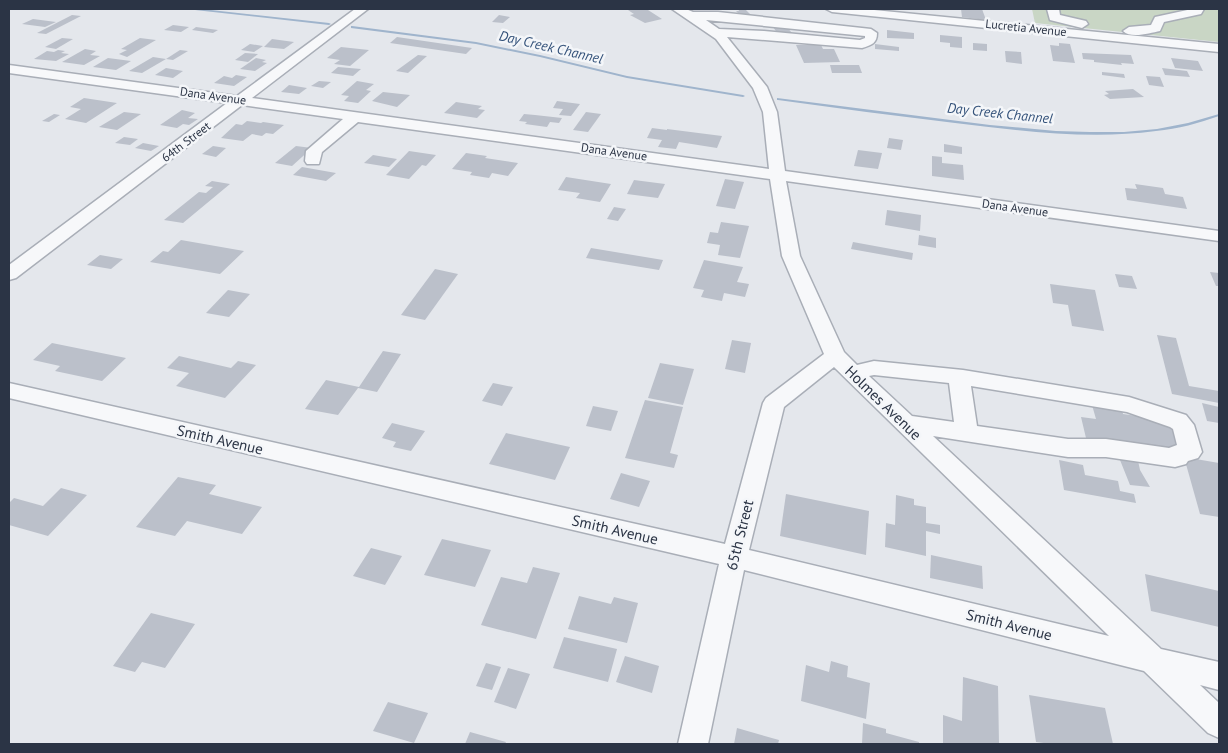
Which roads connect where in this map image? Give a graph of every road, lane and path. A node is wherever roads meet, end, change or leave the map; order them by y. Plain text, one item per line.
1 (362, 9) edge
2 (832, 9) edge
3 (1052, 9) edge
4 (1198, 9) edge
5 (684, 12) edge
6 (715, 33) junction
7 (1219, 48) edge
8 (9, 69) edge
9 (242, 100) junction
10 (356, 116) junction
11 (313, 162) dead end
12 (777, 174) junction
13 (1219, 236) edge
14 (9, 274) edge
15 (843, 364) junction
16 (959, 376) junction
17 (9, 391) edge
18 (904, 423) junction
19 (967, 432) junction
20 (734, 558) junction
21 (1151, 660) junction
22 (1219, 676) edge
23 (1219, 723) edge
24 (694, 744) edge

1 - 9 street, 64th Street
2 - 7 street, Lucretia Avenue
3 - 4 street
5 - 6 street, Holmes Avenue
5 - 6 street
6 - 12 street, Holmes Avenue
8 - 9 street, Dana Avenue
9 - 10 street, Dana Avenue
9 - 14 street, 64th Street
10 - 11 street
10 - 12 street, Dana Avenue
12 - 13 street, Dana Avenue
12 - 15 street, Holmes Avenue
15 - 16 street
15 - 18 street, Holmes Avenue
15 - 20 street, 65th Street
16 - 19 street
16 - 19 street
17 - 20 street, Smith Avenue
18 - 19 street
18 - 21 street, Holmes Avenue
20 - 21 street, Smith Avenue
20 - 24 street, 65th Street
21 - 22 street, Smith Avenue
21 - 23 street, Holmes Avenue

